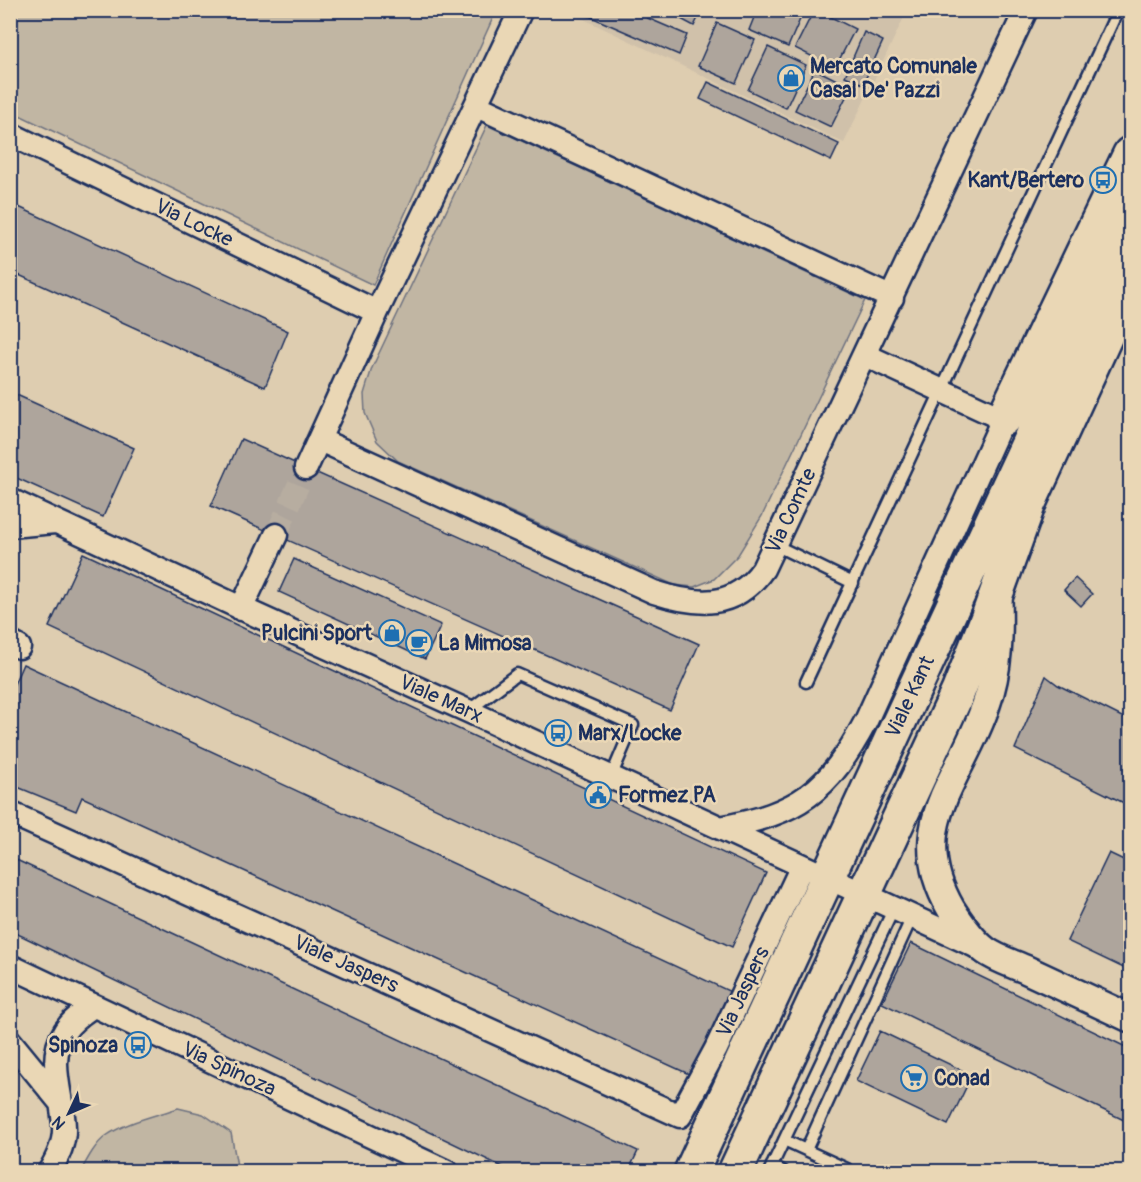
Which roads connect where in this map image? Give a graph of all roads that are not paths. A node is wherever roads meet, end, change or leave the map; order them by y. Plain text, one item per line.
1 (521, 10) edge
2 (1026, 10) edge
3 (1118, 10) edge
4 (477, 106) junction
5 (10, 134) edge
6 (1131, 154) edge
7 (1131, 223) edge
8 (1131, 284) edge
9 (892, 298) junction
10 (377, 312) junction
11 (865, 355) junction
12 (941, 391) junction
13 (1003, 419) junction
14 (320, 441) junction
15 (306, 468) tunnel mouth
16 (10, 500) edge
17 (56, 522) junction
18 (10, 526) edge
19 (276, 535) tunnel mouth
20 (775, 545) junction
21 (853, 582) junction
22 (997, 590) junction
23 (242, 609) junction
24 (806, 682) dead end
25 (468, 711) junction
26 (611, 777) junction
27 (10, 813) edge
28 (720, 828) junction
29 (814, 872) junction
30 (864, 895) junction
31 (903, 913) junction
32 (986, 951) junction
33 (10, 966) edge
34 (93, 1006) junction
35 (1131, 1018) edge
36 (10, 1041) edge
37 (60, 1102) junction
38 (680, 1116) joint
39 (784, 1140) junction
40 (806, 1150) junction
41 (771, 1168) edge
42 (847, 1169) dead end
43 (49, 1172) edge
44 (447, 1172) edge
45 (691, 1172) edge
46 (735, 1172) edge
47 (784, 1172) edge

1 - 4 street
2 - 9 street, Via Comte
3 - 12 lane
4 - 9 street
4 - 10 street
5 - 10 street, Via Locke
6 - 13 main road
7 - 29 main road, Viale Kant
8 - 22 main road, Viale Kant
9 - 11 street, Via Comte
10 - 14 street
11 - 12 street
11 - 20 street, Via Comte
12 - 13 street
12 - 21 lane
13 - 28 street, Viale Kant
14 - 15 street
14 - 20 street, Via Comte
16 - 17 street, Viale Marx
17 - 18 street
17 - 23 street, Viale Marx
19 - 23 street
20 - 21 lane
21 - 24 lane
22 - 30 main road, Viale Kant
22 - 32 street
23 - 25 street, Viale Marx
25 - 26 street, Viale Marx
25 - 26 lane
26 - 28 street, Viale Marx
27 - 38 street, Viale Jaspers
28 - 29 street, Viale Marx
29 - 30 street, Viale Marx
29 - 38 street, Via Jaspers
29 - 45 main road, Viale Kant
30 - 31 street, Viale Marx
30 - 46 main road, Viale Kant
31 - 32 street, Viale Marx
31 - 39 lane
31 - 40 lane
32 - 35 street
33 - 34 street, Via Spinoza
34 - 37 street
34 - 44 street, Via Spinoza
36 - 37 street
37 - 43 street
39 - 40 lane
39 - 41 lane
40 - 42 lane
41 - 47 lane

